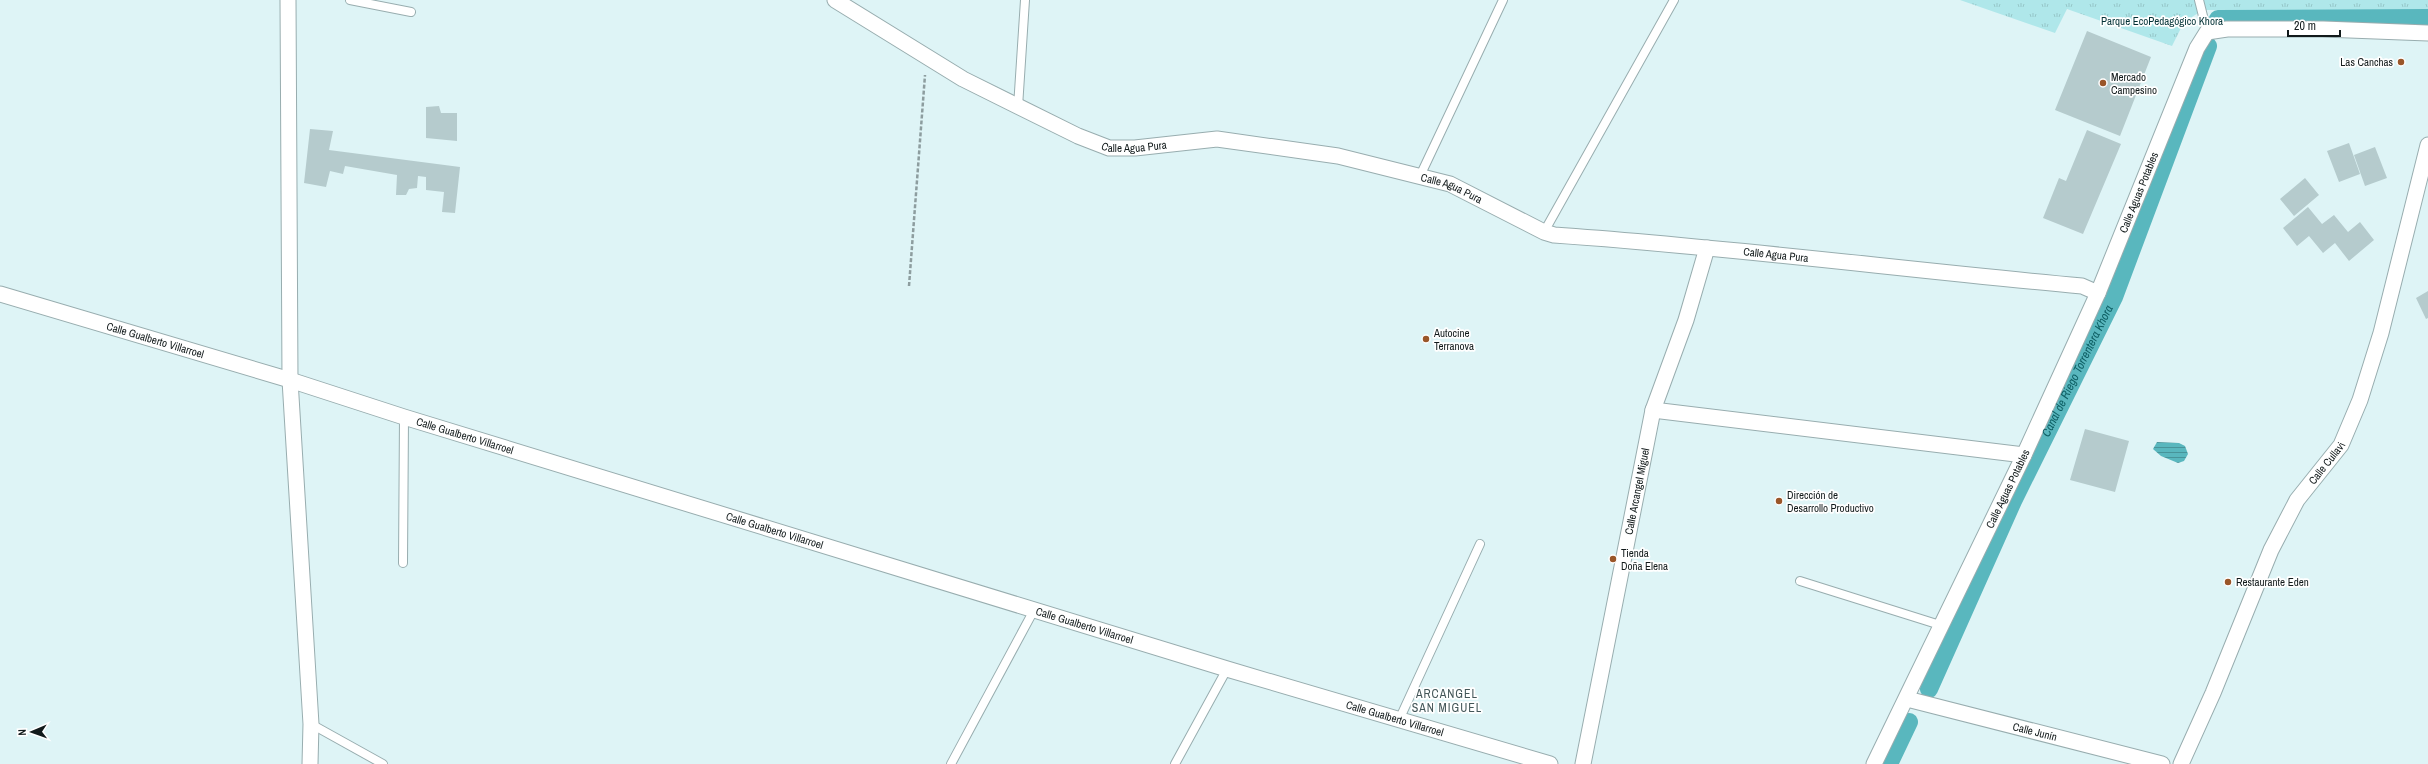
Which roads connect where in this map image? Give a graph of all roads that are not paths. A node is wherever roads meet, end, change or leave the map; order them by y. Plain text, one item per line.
1 (288, 0) edge
2 (350, 0) edge
3 (835, 0) edge
4 (1026, 0) edge
5 (1502, 0) edge
6 (1674, 0) edge
7 (2199, 0) edge
8 (411, 12) dead end
9 (2207, 32) junction
10 (2428, 33) edge
11 (1018, 107) junction
12 (2428, 145) edge
13 (1420, 176) junction
14 (1544, 232) junction
15 (1708, 248) junction
16 (2098, 293) junction
17 (0, 294) edge
18 (290, 380) junction
19 (1653, 410) junction
20 (404, 417) junction
21 (2024, 455) junction
22 (1480, 544) dead end
23 (403, 563) dead end
24 (1800, 581) dead end
25 (1034, 610) junction
26 (1940, 625) junction
27 (1227, 669) junction
28 (1907, 699) junction
29 (1399, 720) junction
30 (311, 724) junction
31 (310, 764) edge
32 (383, 764) edge
33 (951, 764) edge
34 (1175, 764) edge
35 (1550, 764) edge
36 (1583, 764) edge
37 (1874, 764) edge
38 (2162, 764) edge
39 (2181, 764) edge

1 - 18 street
2 - 8 lane
3 - 11 street, Calle Agua Pura
4 - 11 lane
5 - 13 lane
6 - 14 lane
7 - 9 lane
9 - 10 street
9 - 16 street, Calle Aguas Potables
11 - 13 street, Calle Agua Pura
12 - 39 street, Calle Cullavi
13 - 14 street, Calle Agua Pura
14 - 15 street, Calle Agua Pura
15 - 16 street, Calle Agua Pura
15 - 19 street, Calle Arcangel Miguel
16 - 21 street, Calle Aguas Potables
17 - 18 street, Calle Gualberto Villarroel
18 - 20 street, Calle Gualberto Villarroel
18 - 30 street
19 - 21 street
19 - 36 street, Calle Arcangel Miguel
20 - 23 lane
20 - 25 street, Calle Gualberto Villarroel
21 - 26 street, Calle Aguas Potables
22 - 29 lane
24 - 26 lane
25 - 27 street, Calle Gualberto Villarroel
25 - 33 lane
26 - 28 street, Calle Aguas Potables
27 - 29 street, Calle Gualberto Villarroel
27 - 34 lane
28 - 37 street, Calle Aguas Potables
28 - 38 street, Calle Junín
29 - 35 street, Calle Gualberto Villarroel
30 - 31 street
30 - 32 lane

